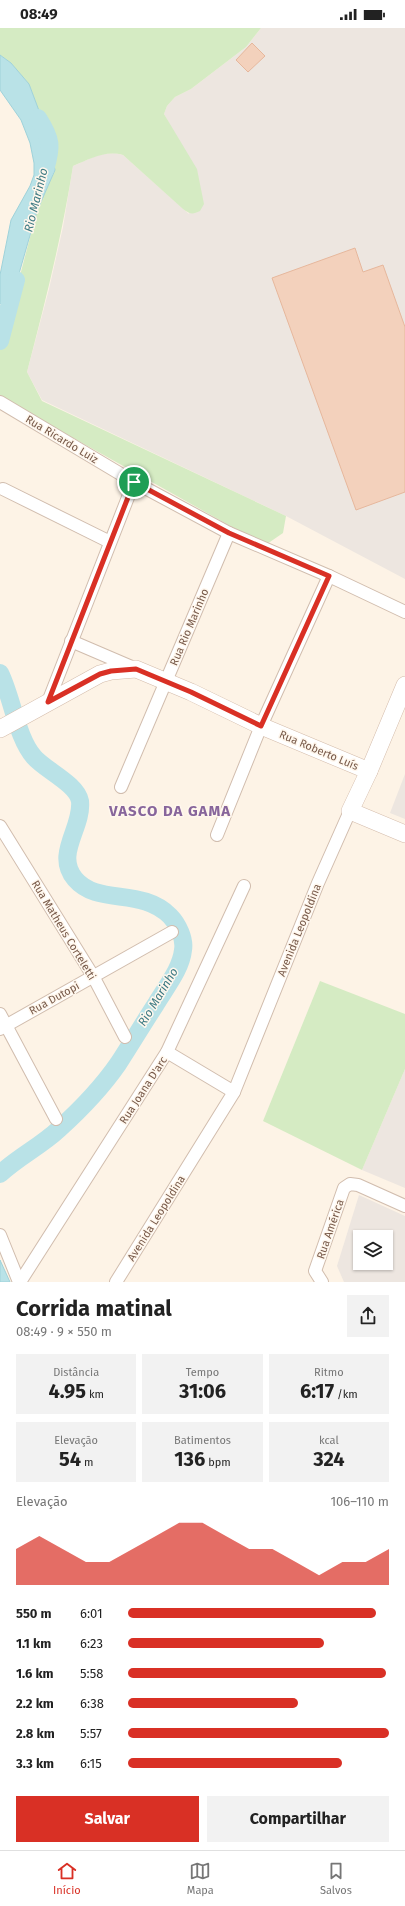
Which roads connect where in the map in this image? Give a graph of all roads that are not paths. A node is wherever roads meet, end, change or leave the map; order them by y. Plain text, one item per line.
1 (0, 402) edge
2 (134, 482) junction
3 (3, 489) dead end
4 (229, 533) junction
5 (110, 542) junction
6 (329, 576) junction
7 (405, 612) edge
8 (71, 641) junction
9 (136, 669) junction
10 (166, 681) junction
11 (405, 684) edge
12 (41, 706) junction
13 (261, 726) junction
14 (4, 727) edge
15 (369, 771) junction
16 (121, 787) dead end
17 (350, 811) junction
18 (0, 826) edge
19 (405, 834) edge
20 (217, 835) dead end
21 (244, 886) dead end
22 (172, 932) dead end
23 (93, 976) junction
24 (0, 1014) edge
25 (3, 1027) edge
26 (125, 1037) dead end
27 (167, 1052) junction
28 (234, 1092) junction
29 (56, 1119) dead end
30 (405, 1206) edge
31 (0, 1235) edge
32 (20, 1282) edge
33 (116, 1282) edge
34 (322, 1282) edge

1 - 2 street, Rua Ricardo Luiz
2 - 4 street, Rua Ricardo Luiz
2 - 5 street
3 - 5 street
4 - 6 street, Rua Ricardo Luiz
4 - 10 street, Rua Rio Marinho
5 - 8 street
6 - 7 street, Rua Ricardo Luiz
6 - 13 street
8 - 9 street, Rua Roberto Luís
8 - 12 street
9 - 10 street, Rua Roberto Luís
9 - 12 street
10 - 13 street, Rua Roberto Luís
10 - 16 street, Rua Rio Marinho
11 - 15 street, Avenida Leopoldina
12 - 14 street
13 - 15 street, Rua Roberto Luís
13 - 20 street
15 - 17 street, Avenida Leopoldina
17 - 19 street
17 - 28 street, Avenida Leopoldina
18 - 23 street, Rua Matheus Corteletti
21 - 27 street, Rua Joana D'arc
22 - 23 street, Rua Dutopi
23 - 25 street, Rua Dutopi
23 - 26 street, Rua Matheus Corteletti
24 - 25 street
25 - 29 street
27 - 28 street
27 - 32 street, Rua Joana D'arc
28 - 33 street, Avenida Leopoldina
30 - 34 street, Rua América
31 - 32 street

